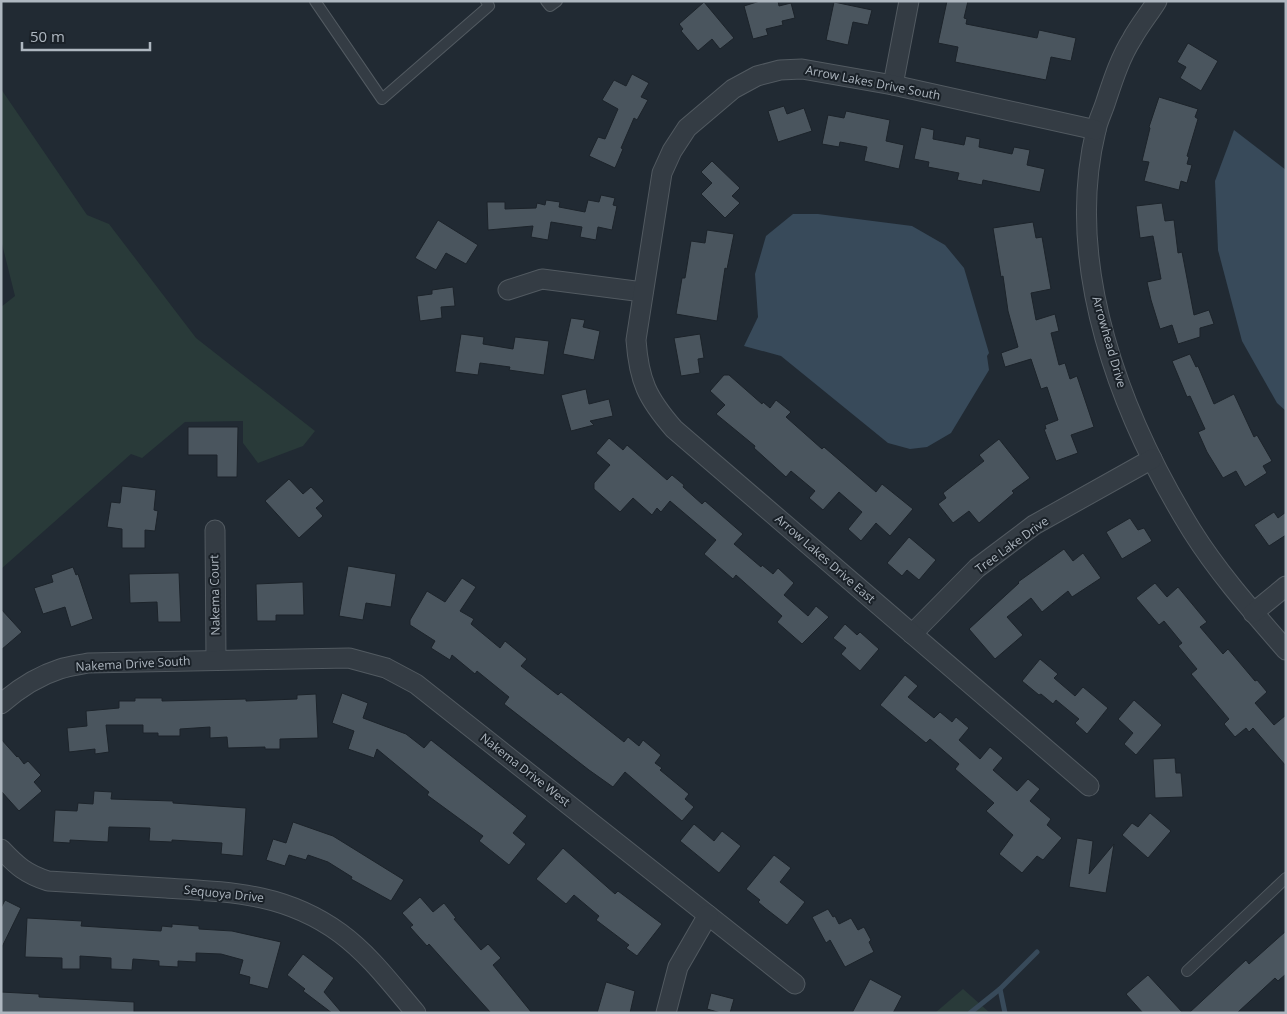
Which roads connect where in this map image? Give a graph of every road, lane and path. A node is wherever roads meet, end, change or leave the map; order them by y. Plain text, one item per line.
1 (315, 1) edge
2 (486, 1) edge
3 (546, 1) edge
4 (556, 1) edge
5 (909, 1) edge
6 (1157, 1) edge
7 (893, 85) junction
8 (1096, 130) junction
9 (508, 290) dead end
10 (643, 292) junction
11 (1152, 459) junction
12 (215, 530) dead end
13 (1286, 586) edge
14 (1253, 613) junction
15 (912, 634) junction
16 (1286, 650) edge
17 (216, 660) junction
18 (1, 704) edge
19 (1089, 786) dead end
20 (1, 849) edge
21 (1286, 878) edge
22 (708, 915) junction
23 (1187, 971) dead end
24 (795, 984) dead end
25 (416, 1013) edge
26 (666, 1013) edge

1 - 2 lane
3 - 4 lane
5 - 7 street
6 - 8 street, Arrowhead Drive
7 - 8 street, Arrow Lakes Drive South
7 - 10 street, Arrow Lakes Drive South
8 - 11 street, Arrowhead Drive
9 - 10 street
10 - 15 street, Arrow Lakes Drive East
11 - 14 street, Arrowhead Drive
11 - 15 street, Tree Lake Drive
12 - 17 street, Nakema Court
13 - 14 street
14 - 16 street, Arrowhead Drive
15 - 19 street, Arrow Lakes Drive East
17 - 18 street, Nakema Drive South
17 - 22 street, Nakema Drive West
20 - 25 street, Sequoya Drive
21 - 23 lane
22 - 24 street, Nakema Drive West
22 - 26 street

